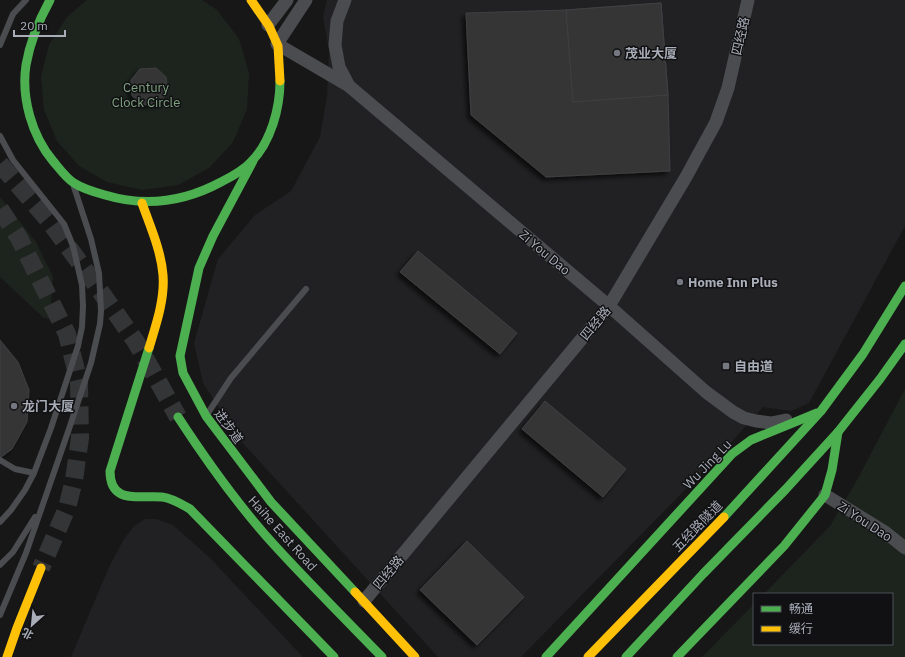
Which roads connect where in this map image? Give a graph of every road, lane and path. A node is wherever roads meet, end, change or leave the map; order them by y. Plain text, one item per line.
1 (26, 0) edge
2 (50, 0) edge
3 (251, 0) edge
4 (287, 0) edge
5 (306, 0) edge
6 (345, 0) edge
7 (748, 0) edge
8 (268, 25) junction
9 (277, 44) junction
10 (0, 45) edge
11 (349, 86) junction
12 (0, 136) edge
13 (254, 161) junction
14 (72, 182) junction
15 (142, 203) junction
16 (905, 286) edge
17 (306, 289) dead end
18 (609, 306) junction
19 (905, 344) edge
20 (821, 411) junction
21 (206, 416) junction
22 (178, 417) tunnel mouth
23 (838, 432) junction
24 (0, 460) edge
25 (34, 473) junction
26 (825, 495) junction
27 (41, 507) junction
28 (0, 522) edge
29 (905, 548) edge
30 (0, 565) edge
31 (41, 568) tunnel mouth
32 (364, 601) junction
33 (0, 615) edge
34 (7, 657) edge
35 (334, 657) edge
36 (382, 657) edge
37 (415, 657) edge
38 (546, 657) edge
39 (588, 657) edge
40 (626, 657) edge
41 (677, 657) edge

1 - 10 lane
2 - 14 main road
3 - 8 main road
4 - 8 street
5 - 9 street
6 - 11 street
7 - 18 street, 四经路
8 - 9 main road
9 - 11 street, Zi You Dao
9 - 13 main road, 进步道
11 - 18 street, Zi You Dao
12 - 25 lane
13 - 15 main road
13 - 21 main road, 进步道
14 - 15 main road
14 - 27 lane
15 - 35 main road
16 - 20 main road
17 - 21 lane
18 - 20 street, Zi You Dao
18 - 32 street, 四经路
19 - 23 main road
20 - 38 main road, Wu Jing Lu
20 - 39 main road, 五经路隧道
21 - 32 main road, 进步道
22 - 36 main road, Haihe East Road
23 - 26 main road
23 - 40 main road
24 - 25 lane
25 - 28 lane
26 - 29 street, Zi You Dao
26 - 41 main road
27 - 30 lane
27 - 33 lane
31 - 34 main road
32 - 37 main road, 进步道

